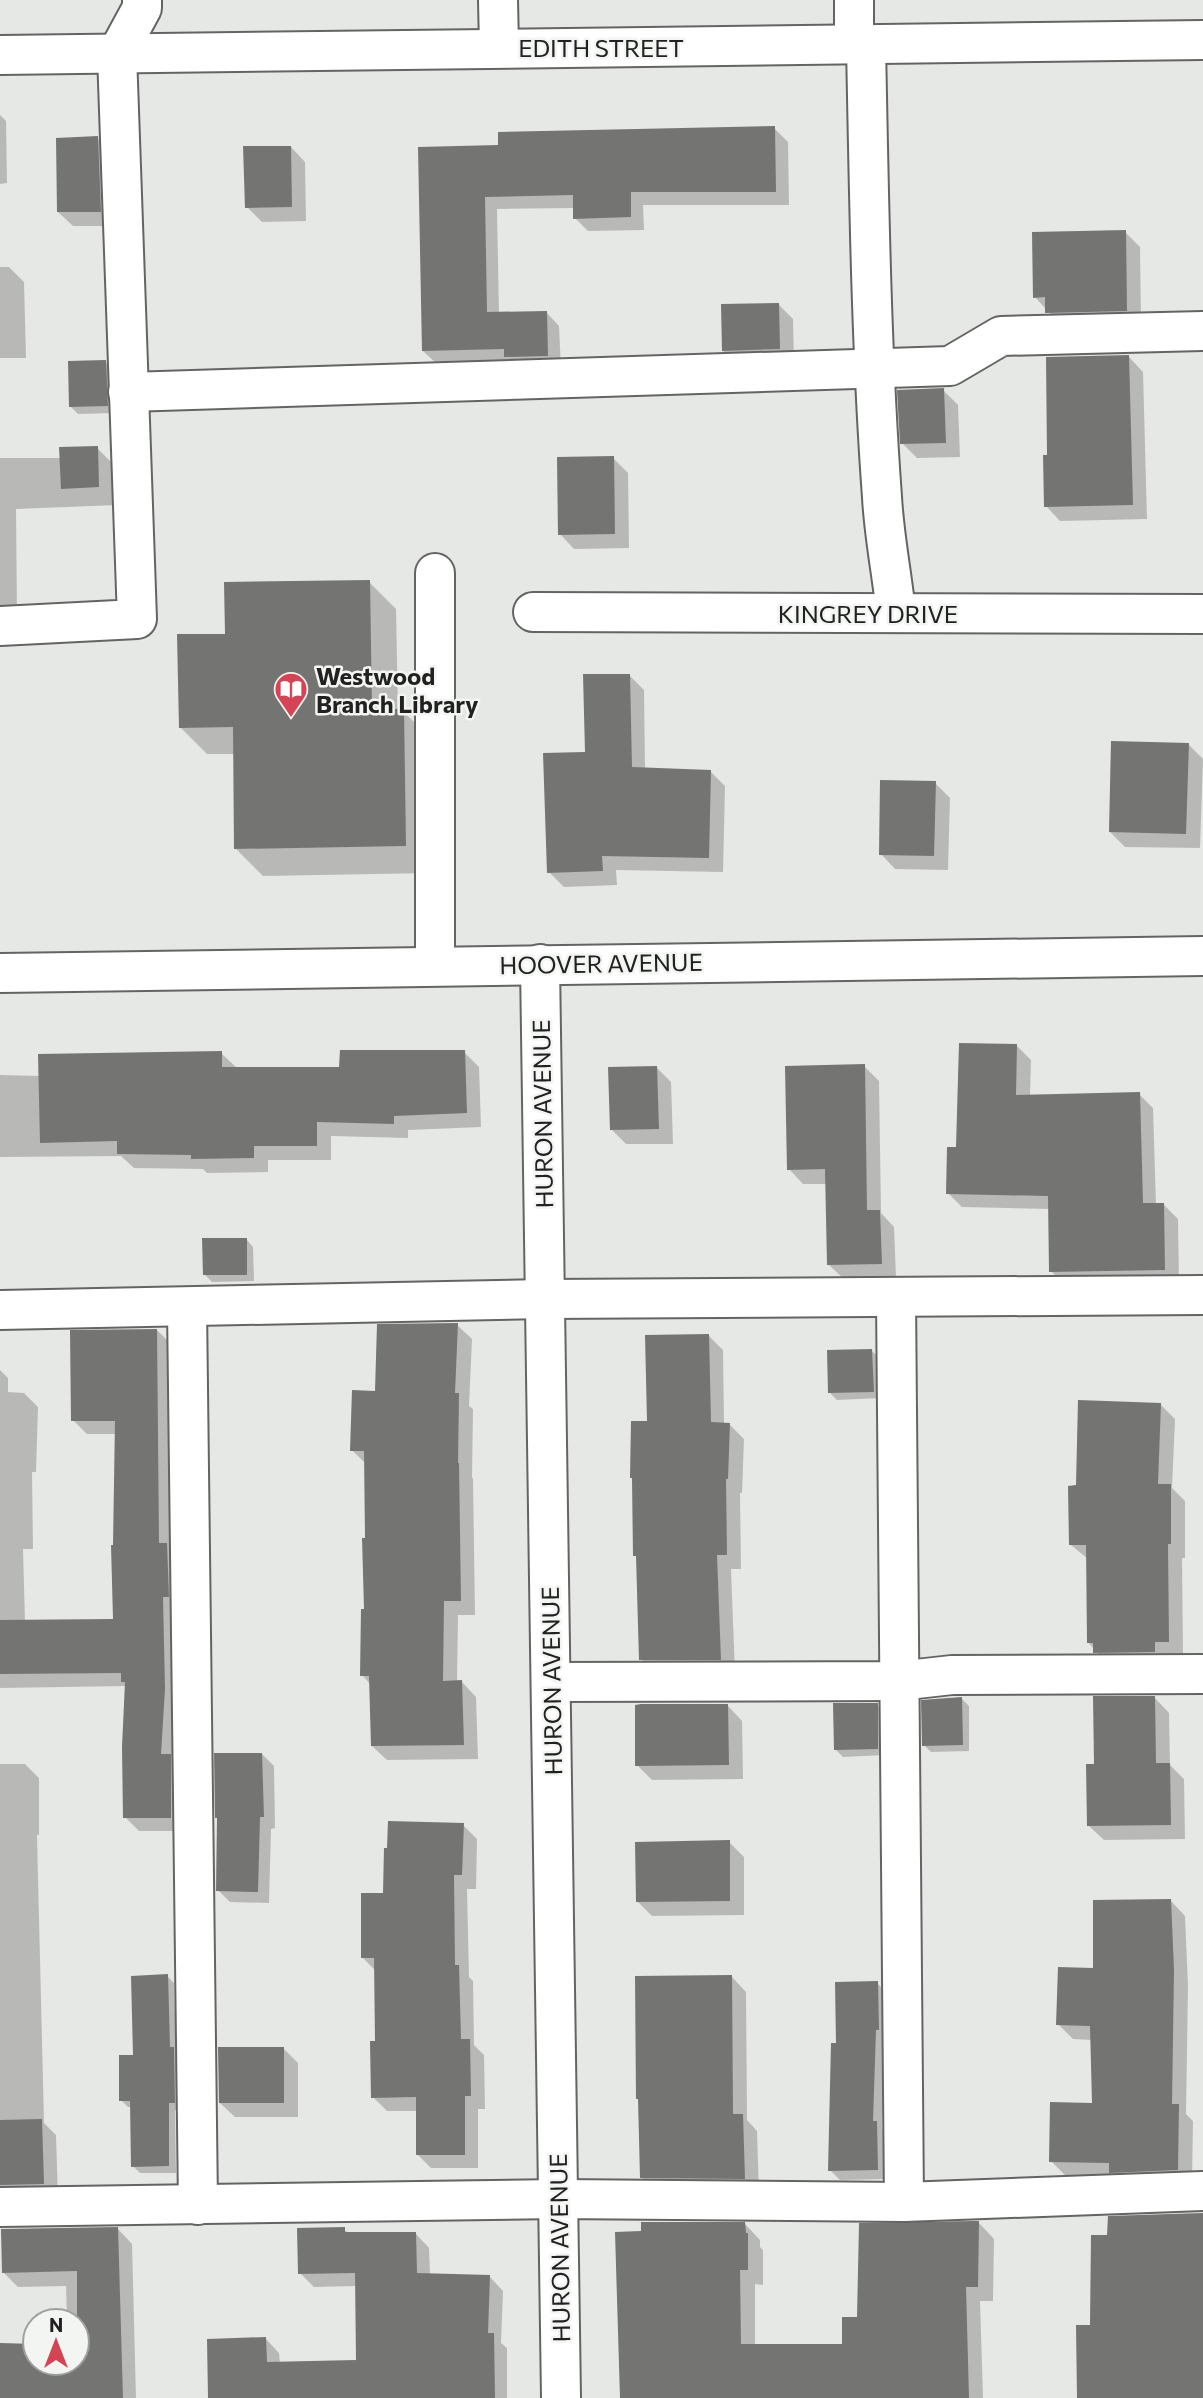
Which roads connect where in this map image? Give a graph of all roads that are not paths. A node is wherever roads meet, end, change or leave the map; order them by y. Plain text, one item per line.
1 (142, 0) edge
2 (498, 0) edge
3 (854, 0) edge
4 (1203, 40) edge
5 (860, 45) junction
6 (499, 47) junction
7 (117, 54) junction
8 (0, 55) edge
9 (1203, 331) edge
10 (875, 369) junction
11 (128, 392) junction
12 (435, 573) dead end
13 (533, 612) dead end
14 (896, 613) junction
15 (1203, 614) edge
16 (0, 626) edge
17 (1203, 956) edge
18 (540, 964) junction
19 (435, 966) junction
20 (0, 973) edge
21 (1203, 1295) edge
22 (896, 1298) junction
23 (545, 1299) junction
24 (187, 1307) junction
25 (0, 1310) edge
26 (1203, 1674) edge
27 (898, 1681) junction
28 (551, 1682) junction
29 (1203, 2191) edge
30 (558, 2199) junction
31 (904, 2202) junction
32 (198, 2205) junction
33 (0, 2207) edge
34 (561, 2398) edge

1 - 7 street
2 - 6 street
3 - 5 street
4 - 5 street, EDITH STREET
5 - 6 street, EDITH STREET
5 - 10 street
6 - 7 street, EDITH STREET
7 - 8 street, EDITH STREET
7 - 11 street
9 - 10 street
10 - 11 street
10 - 14 street
11 - 16 street
12 - 19 street
13 - 14 street, KINGREY DRIVE
14 - 15 street, KINGREY DRIVE
17 - 18 street, HOOVER AVENUE
18 - 19 street, HOOVER AVENUE
18 - 23 street, HURON AVENUE
19 - 20 street, HOOVER AVENUE
21 - 22 street
22 - 23 street
22 - 27 street
23 - 24 street
23 - 28 street, HURON AVENUE
24 - 25 street
24 - 32 street
26 - 27 street
27 - 28 street
27 - 31 street
28 - 30 street, HURON AVENUE
29 - 31 street
30 - 31 street
30 - 32 street
30 - 34 street, HURON AVENUE
32 - 33 street

